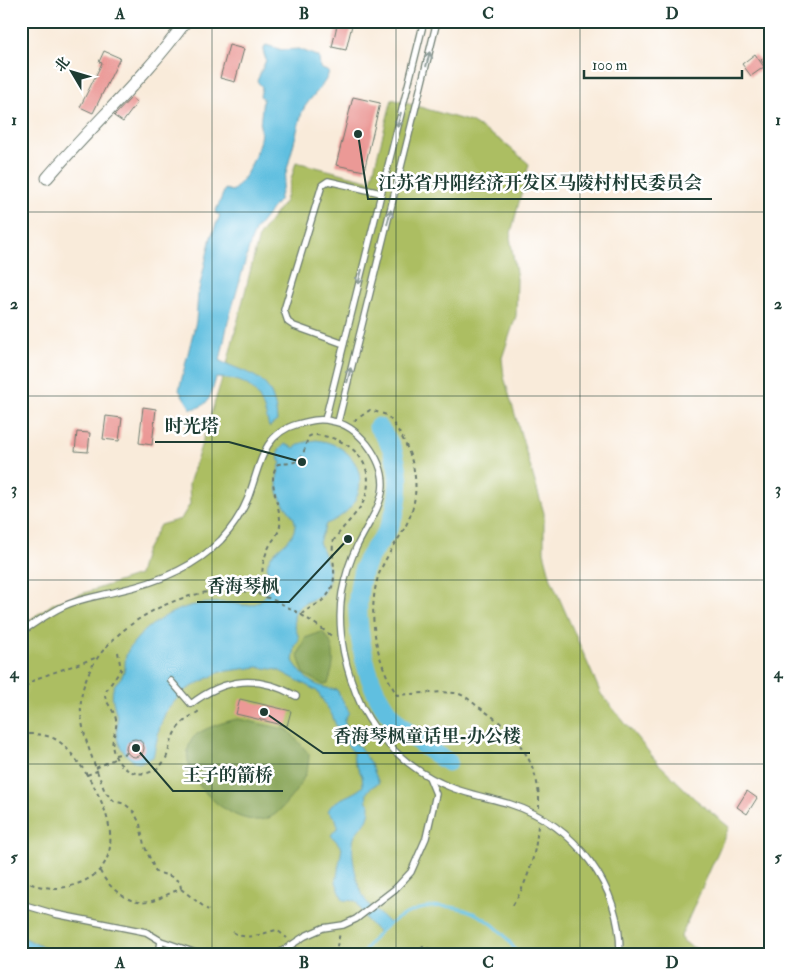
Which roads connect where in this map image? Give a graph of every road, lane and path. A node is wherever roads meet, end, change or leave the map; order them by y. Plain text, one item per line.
1 (186, 21) edge
2 (424, 21) edge
3 (437, 21) edge
4 (47, 178) dead end
5 (381, 193) junction
6 (344, 344) junction
7 (325, 420) junction
8 (338, 422) junction
9 (347, 427) junction
10 (257, 594) junction
11 (301, 615) junction
12 (21, 632) edge
13 (342, 640) junction
14 (118, 652) dead end
15 (99, 657) junction
16 (171, 681) dead end
17 (21, 694) edge
18 (296, 696) dead end
19 (198, 712) dead end
20 (21, 736) edge
21 (127, 752) dead end
22 (115, 757) junction
23 (96, 769) junction
24 (87, 775) junction
25 (429, 777) junction
26 (540, 817) junction
27 (99, 871) junction
28 (21, 880) edge
29 (181, 889) junction
30 (21, 904) edge
31 (512, 905) dead end
32 (208, 910) dead end
33 (340, 926) junction
34 (233, 932) dead end
35 (161, 941) junction
36 (291, 943) junction
37 (159, 955) edge
38 (202, 955) edge
39 (276, 955) edge
40 (336, 955) edge
41 (415, 955) edge
42 (452, 955) edge
43 (620, 955) edge

1 - 4 street
2 -> 5 lane
8 -> 3 lane
5 -> 6 lane
5 - 6 lane
6 - 7 lane
7 - 8 lane
7 - 12 lane
8 - 9 lane
9 - 13 lane
9 - 26 path
10 - 11 path
10 - 11 path
10 - 15 path
11 - 13 path
13 - 25 lane
14 - 22 path
15 - 17 path
15 - 23 path
16 - 18 lane
19 - 22 path
20 - 24 path
21 - 22 path
22 - 23 path
23 - 24 path
23 - 29 path
24 - 27 path
25 - 26 lane
25 - 33 lane
26 - 31 path
26 - 43 lane
27 - 28 path
27 - 29 path
29 - 32 path
30 - 35 lane
33 - 36 lane
33 - 40 path
34 - 36 path
35 - 37 lane
35 - 38 lane
36 - 39 lane
41 - 42 path

